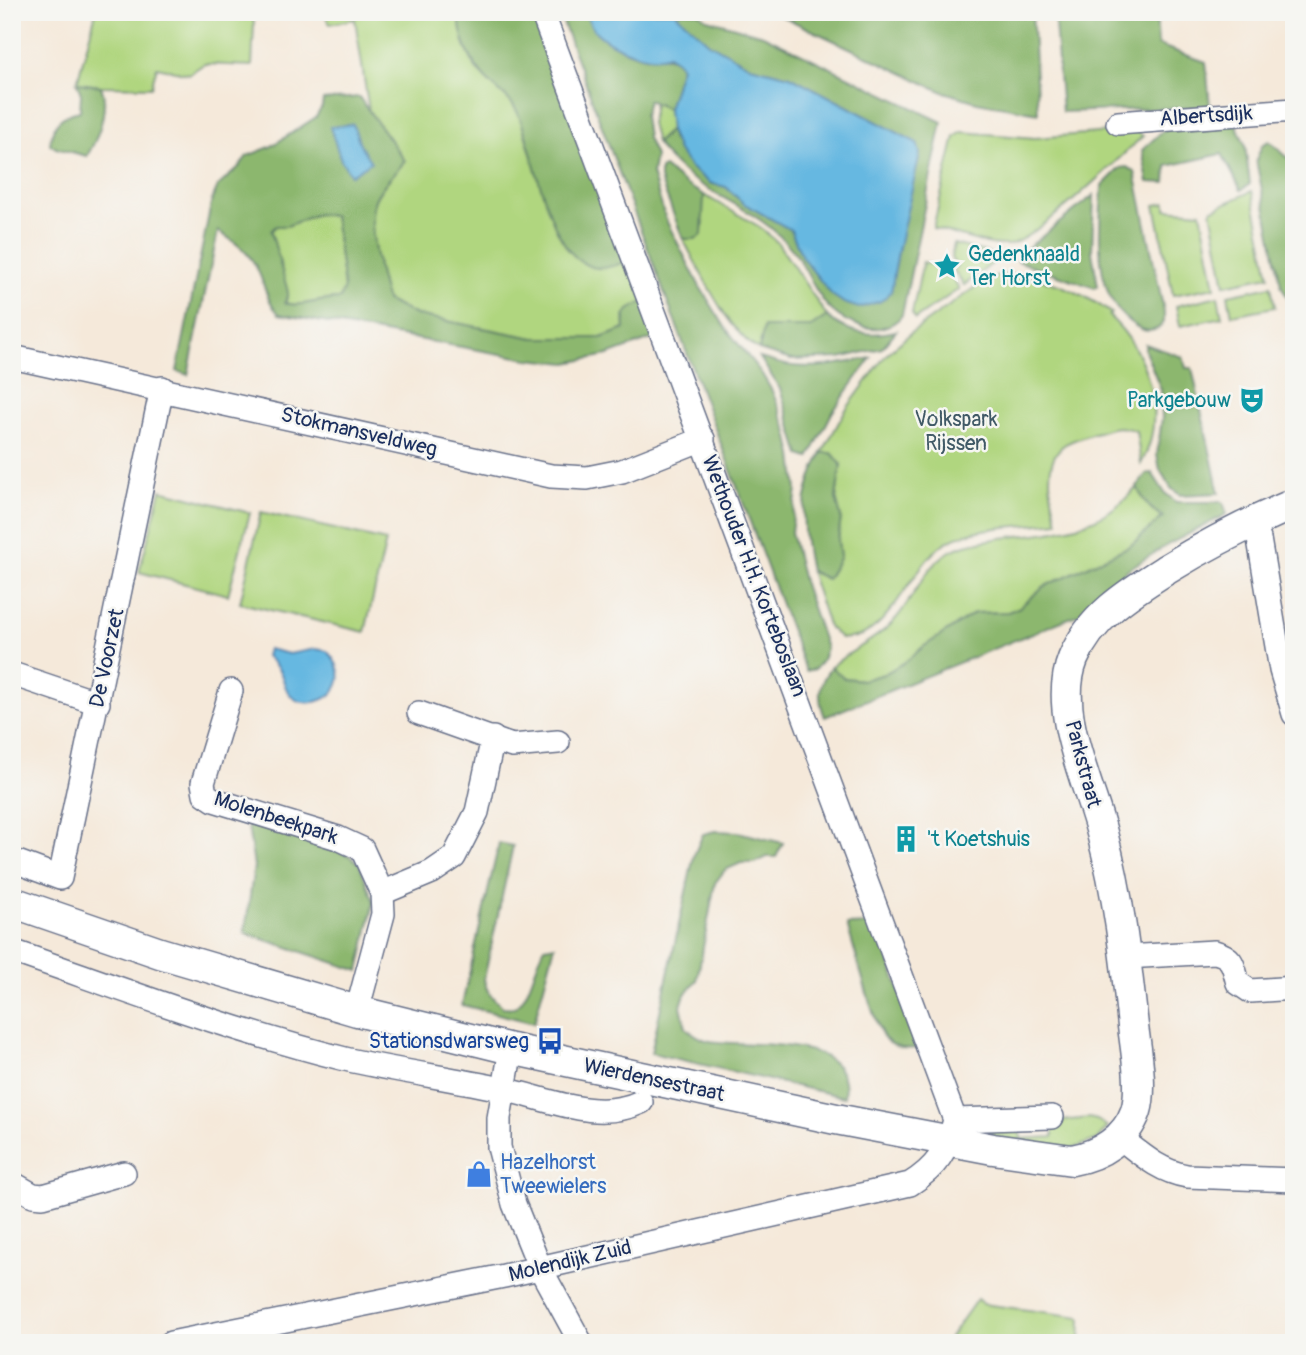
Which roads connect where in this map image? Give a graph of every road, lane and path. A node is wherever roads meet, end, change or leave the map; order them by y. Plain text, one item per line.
1 (542, 12) edge
2 (1294, 110) edge
3 (1118, 123) dead end
4 (12, 357) edge
5 (162, 388) junction
6 (703, 439) junction
7 (1294, 504) edge
8 (1252, 521) junction
9 (12, 674) edge
10 (231, 691) dead end
11 (1292, 700) edge
12 (98, 703) junction
13 (419, 713) dead end
14 (493, 738) junction
15 (558, 742) dead end
16 (12, 860) edge
17 (382, 893) junction
18 (12, 902) edge
19 (12, 951) edge
20 (1125, 957) junction
21 (1294, 988) edge
22 (357, 1011) junction
23 (511, 1049) junction
24 (503, 1089) junction
25 (641, 1102) dead end
26 (1052, 1117) dead end
27 (952, 1131) junction
28 (1119, 1137) junction
29 (124, 1173) dead end
30 (1294, 1180) edge
31 (12, 1183) edge
32 (540, 1268) junction
33 (171, 1343) edge
34 (581, 1343) edge

1 - 6 street, Wethouder H.H. Korteboslaan
2 - 3 street, Albertsdijk
4 - 5 street, Stokmansveldweg
5 - 6 street, Stokmansveldweg
5 - 12 street, De Voorzet
6 - 27 street, Wethouder H.H. Korteboslaan
7 - 8 main road, Parkstraat
8 - 11 street
8 - 20 main road, Parkstraat
9 - 12 street
10 - 17 street, Molenbeekpark
12 - 16 street, De Voorzet
13 - 14 street
14 - 15 street
14 - 17 street
17 - 22 street, Molenbeekpark
18 - 22 main road, Wierdensestraat
19 - 24 street, Wierdensestraat
20 - 21 street
20 - 28 main road, Parkstraat
22 - 23 main road, Wierdensestraat
23 - 24 street
23 - 27 main road, Wierdensestraat
24 - 25 street, Wierdensestraat
24 - 32 street
26 - 27 street, Wierdensestraat
27 - 28 main road, Wierdensestraat
27 - 32 street, Molendijk Zuid
28 - 30 street
29 - 31 street
32 - 33 street, Molendijk Zuid
32 - 34 street

